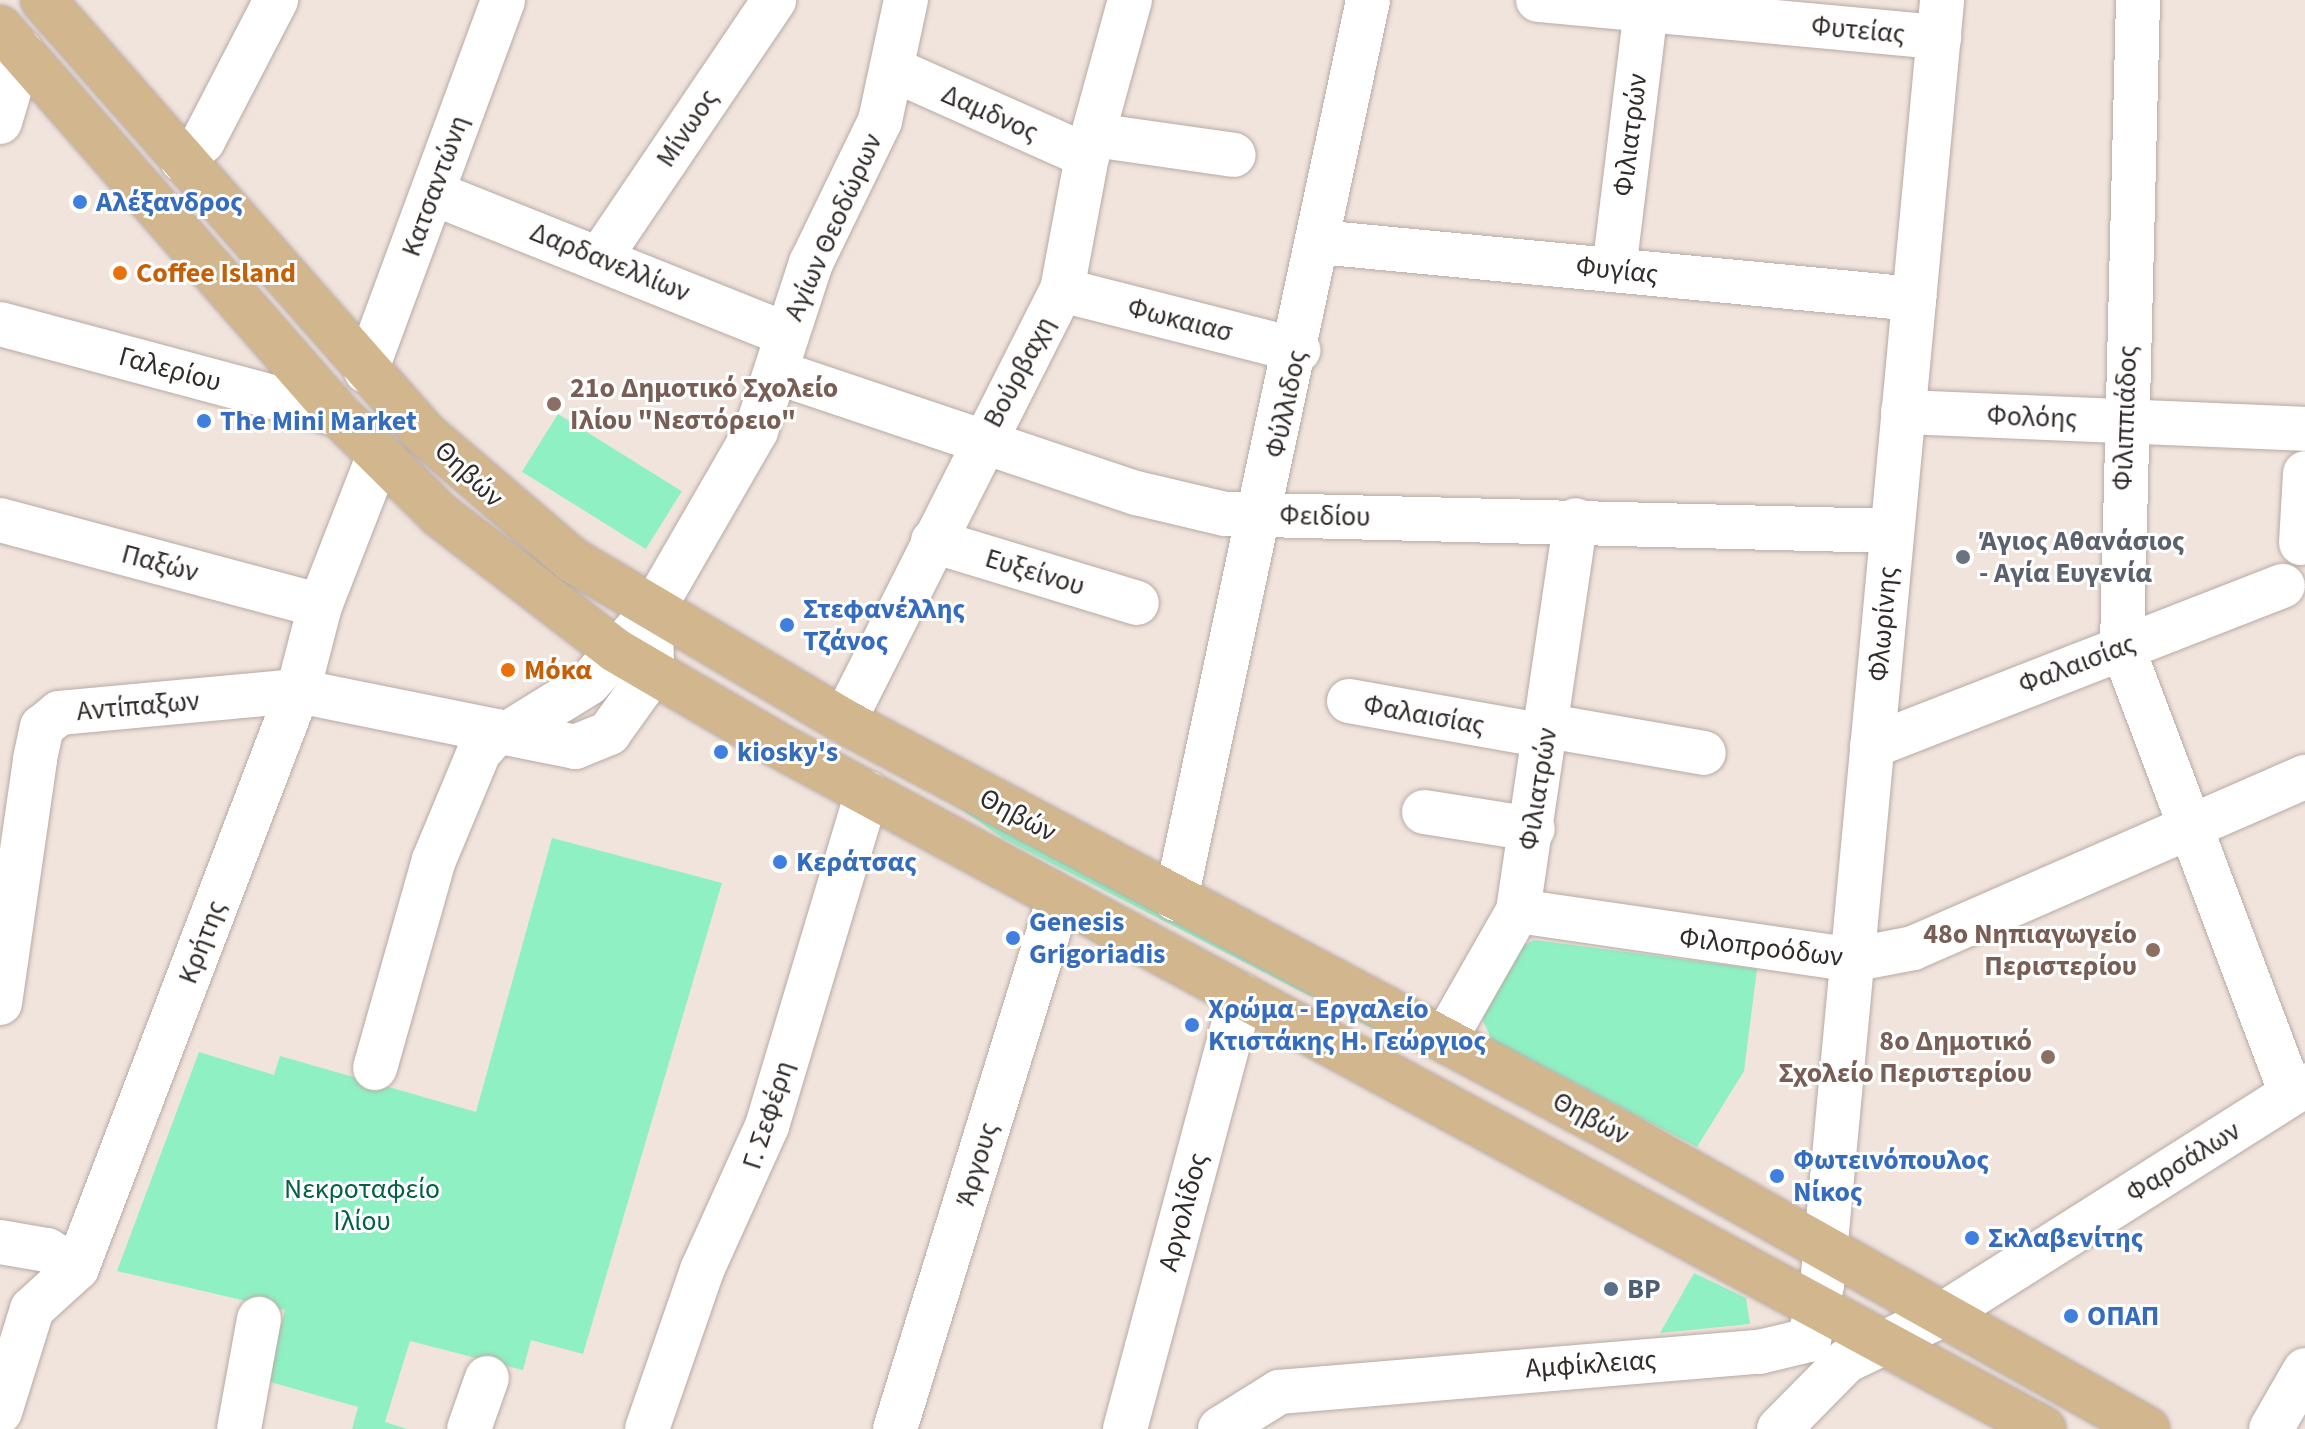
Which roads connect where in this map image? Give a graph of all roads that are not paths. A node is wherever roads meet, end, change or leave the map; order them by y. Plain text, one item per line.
1 (43, 0) edge
2 (503, 0) edge
3 (774, 0) edge
4 (906, 0) edge
5 (1130, 0) edge
6 (1368, 0) edge
7 (1538, 0) edge
8 (2138, 0) edge
9 (274, 1) edge
10 (1646, 5) edge
11 (1941, 19) edge
12 (10, 39) edge
13 (892, 69) junction
14 (0, 122) edge
15 (1090, 145) junction
16 (1234, 155) dead end
17 (182, 160) junction
18 (433, 193) junction
19 (1319, 242) junction
20 (601, 256) junction
21 (1614, 270) junction
22 (1062, 290) junction
23 (1914, 299) junction
24 (0, 324) edge
25 (1298, 350) junction
26 (783, 353) junction
27 (366, 371) junction
28 (1903, 412) junction
29 (339, 415) junction
30 (2125, 420) junction
31 (2305, 429) edge
32 (983, 440) junction
33 (379, 455) junction
34 (2305, 473) edge
35 (1264, 515) junction
36 (0, 520) edge
37 (1576, 520) junction
38 (1892, 531) junction
39 (933, 541) junction
40 (2301, 543) dead end
41 (2283, 586) dead end
42 (1137, 603) dead end
43 (320, 606) junction
44 (651, 613) junction
45 (2122, 646) junction
46 (615, 650) junction
47 (652, 673) junction
48 (298, 691) junction
49 (1349, 701) dead end
50 (844, 721) junction
51 (506, 730) junction
52 (1547, 731) junction
53 (1872, 746) junction
54 (1704, 753) dead end
55 (2305, 777) edge
56 (867, 793) junction
57 (1424, 812) dead end
58 (2185, 828) junction
59 (1533, 829) junction
60 (1059, 898) junction
61 (1176, 899) junction
62 (1518, 911) junction
63 (1852, 960) junction
64 (1241, 995) junction
65 (0, 1003) edge
66 (1445, 1039) junction
67 (375, 1068) dead end
68 (2298, 1089) edge
69 (0, 1242) edge
70 (1824, 1249) junction
71 (77, 1268) junction
72 (1819, 1305) junction
73 (1940, 1316) junction
74 (259, 1319) dead end
75 (1883, 1344) junction
76 (2035, 1368) junction
77 (2305, 1370) edge
78 (487, 1378) dead end
79 (0, 1412) edge
80 (2016, 1423) edge
81 (239, 1429) edge
82 (469, 1429) edge
83 (647, 1429) edge
84 (895, 1429) edge
85 (1125, 1429) edge
86 (1220, 1429) edge
87 (1779, 1429) edge
88 (2147, 1429) edge
89 (2271, 1429) edge

1 - 17 main road, Θηβών
2 - 18 street, Κατσαντώνη
3 - 20 street, Μίνωος
4 - 13 street, Αγίων Θεοδώρων
5 - 15 street, Βούρβαχη
6 - 19 street, Φύλλιδος
7 - 10 street, Φυτείας
8 - 30 street, Φιλιππιάδος
9 - 17 street
10 - 11 street, Φυτείας
10 - 21 street, Φιλιατρών
11 - 23 street, Φλωρίνης
12 - 14 street
12 - 29 main road, Θηβών
13 - 15 street, Δαμδνος
13 - 26 street, Αγίων Θεοδώρων
15 - 16 street, Δαμδνος
15 - 22 street, Βούρβαχη
17 - 27 main road, Θηβών
18 - 20 street, Δαρδανελλίων
18 - 27 street, Κατσαντώνη
19 - 21 street, Φυγίας
19 - 25 street, Φύλλιδος
20 - 26 street, Δαρδανελλίων
21 - 23 street, Φυγίας
22 - 25 street, Φωκαιασ
22 - 32 street, Βούρβαχη
23 - 28 street, Φλωρίνης
24 - 29 street, Γαλερίου
25 - 35 street, Φύλλιδος
26 - 32 street, Φειδίου
26 - 44 street, Αγίων Θεοδώρων
27 - 44 main road, Θηβών
28 - 30 street, Φολόης
28 - 38 street, Φλωρίνης
29 - 33 main road, Θηβών
30 - 31 street, Φολόης
30 - 45 street, Φιλιππιάδος
32 - 35 street, Φειδίου
32 - 39 street, Βούρβαχη
33 - 43 street, Κρήτης
33 - 46 main road, Θηβών
34 - 40 street
35 - 37 street, Φειδίου
35 - 61 street, Φύλλιδος
36 - 43 street, Παξών
37 - 38 street, Φειδίου
37 - 52 street, Φιλιατρών
38 - 53 street, Φλωρίνης
39 - 42 street, Ευξείνου
39 - 50 street, Βούρβαχη
41 - 45 street, Φαλαισίας
43 - 48 street, Κρήτης
44 - 46 street, Αγίων Θεοδώρων
44 - 47 street
44 - 50 main road, Θηβών
45 - 53 street, Φαλαισίας
45 - 58 street, Φιλιππιάδος
46 - 47 main road, Θηβών
46 - 51 street
47 - 51 street, Αντίπαξων
47 - 56 main road, Θηβών
48 - 51 street, Αντίπαξων
48 - 65 street, Αντίπαξων
48 - 71 street, Κρήτης
49 - 52 street, Φαλαισίας
50 - 61 main road, Θηβών
51 - 67 street
52 - 54 street, Φαλαισίας
52 - 59 street, Φιλιατρών
53 - 63 street, Φλωρίνης
55 - 58 street, Φιλοπροόδων
56 - 60 main road, Θηβών
56 - 83 street, Γ. Σεφέρη
57 - 59 street
58 - 63 street, Φιλοπροόδων
58 - 68 street, Φιλιππιάδος
59 - 62 street, Φιλιατρών
60 - 64 main road, Θηβών
60 - 84 street, Άργους
61 - 66 main road, Θηβών
62 - 63 street, Φιλοπροόδων
62 - 66 street, Φιλιατρών
63 - 70 street, Φλωρίνης
64 - 72 main road, Θηβών
64 - 85 street, Αργολίδος
66 - 70 main road, Θηβών
68 - 73 street, Φαρσάλων
69 - 71 street
70 - 72 street, Αμφίκλειας
70 - 73 main road, Θηβών
71 - 79 street, Κρήτης
72 - 75 main road, Θηβών
72 - 86 street, Αμφίκλειας
73 - 75 street, Φαρσάλων
73 - 76 main road, Θηβών
74 - 81 street
75 - 80 main road, Θηβών
75 - 87 street, Φαρσάλων
76 - 80 street
76 - 88 main road, Θηβών
77 - 89 street
78 - 82 street

